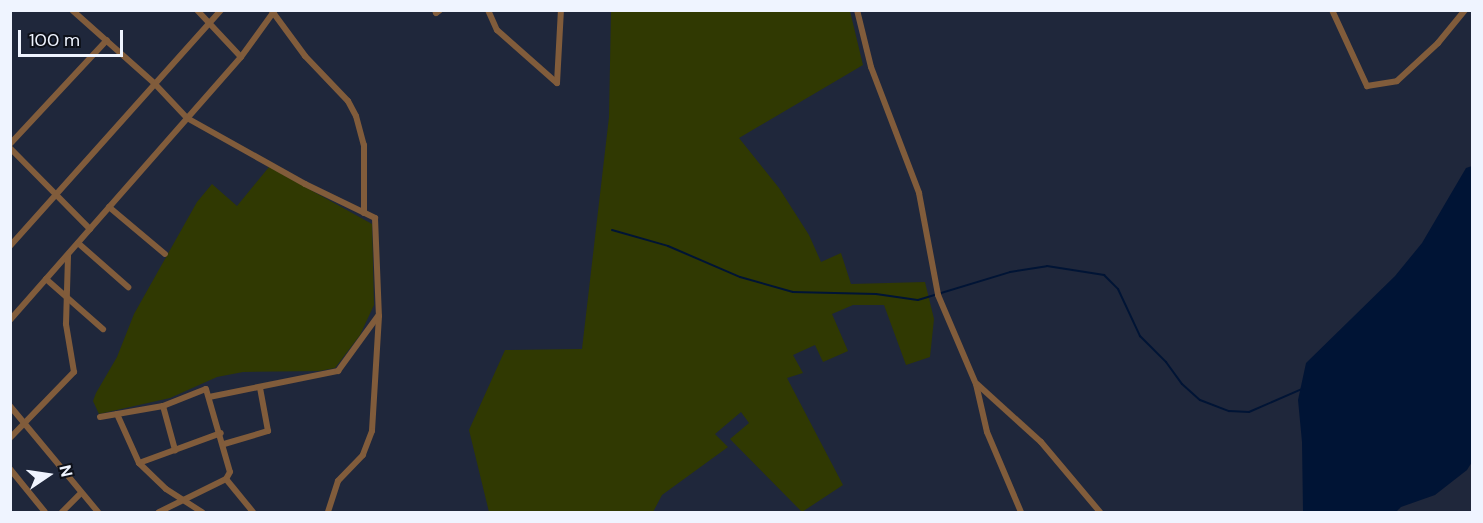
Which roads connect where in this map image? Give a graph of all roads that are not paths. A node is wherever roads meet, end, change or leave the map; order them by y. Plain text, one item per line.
1 (72, 10) edge
2 (197, 10) edge
3 (221, 10) edge
4 (435, 10) edge
5 (440, 10) edge
6 (488, 10) edge
7 (561, 10) edge
8 (857, 10) edge
9 (1332, 10) edge
10 (1465, 10) edge
11 (273, 12) edge
12 (209, 24) junction
13 (106, 40) junction
14 (241, 57) junction
15 (155, 84) junction
16 (187, 118) junction
17 (10, 146) edge
18 (56, 195) junction
19 (109, 207) junction
20 (364, 213) junction
21 (90, 230) junction
22 (78, 243) junction
23 (10, 246) edge
24 (68, 254) junction
25 (165, 254) dead end
26 (46, 279) junction
27 (128, 286) dead end
28 (67, 297) junction
29 (379, 316) junction
30 (10, 320) edge
31 (103, 329) dead end
32 (976, 384) junction
33 (260, 388) junction
34 (209, 397) junction
35 (10, 406) edge
36 (163, 406) junction
37 (117, 414) junction
38 (100, 417) dead end
39 (25, 423) junction
40 (221, 434) junction
41 (10, 438) edge
42 (224, 444) junction
43 (175, 450) junction
44 (139, 463) junction
45 (10, 468) edge
46 (226, 479) junction
47 (81, 493) junction
48 (185, 499) junction
49 (45, 513) edge
50 (62, 513) edge
51 (98, 513) edge
52 (159, 513) edge
53 (202, 513) edge
54 (253, 513) edge
55 (328, 513) edge
56 (1021, 513) edge
57 (1100, 513) edge

1 - 13 street
2 - 12 street
3 - 12 street
4 - 5 street
6 - 7 street
8 - 32 street
9 - 10 street
11 - 14 street
11 - 20 street
12 - 14 street
12 - 15 street
13 - 15 street
13 - 17 street
14 - 16 street
15 - 16 street
15 - 18 street
16 - 19 street
16 - 20 street
17 - 18 street
18 - 21 street
18 - 23 street
19 - 21 street
19 - 25 street
20 - 29 street
21 - 22 street
22 - 24 street
22 - 27 street
24 - 26 street
24 - 28 street
26 - 28 street
26 - 30 street
28 - 31 street
28 - 39 street
29 - 33 street
29 - 55 street
32 - 56 street
32 - 57 street
33 - 34 street
33 - 42 street
34 - 36 street
34 - 40 street
35 - 39 street
36 - 37 street
36 - 43 street
37 - 38 street
37 - 44 street
39 - 41 street
39 - 47 street
40 - 42 street
40 - 43 street
42 - 46 street
43 - 44 street
44 - 48 street
45 - 49 street
46 - 48 street
46 - 54 street
47 - 50 street
47 - 51 street
48 - 52 street
48 - 53 street

